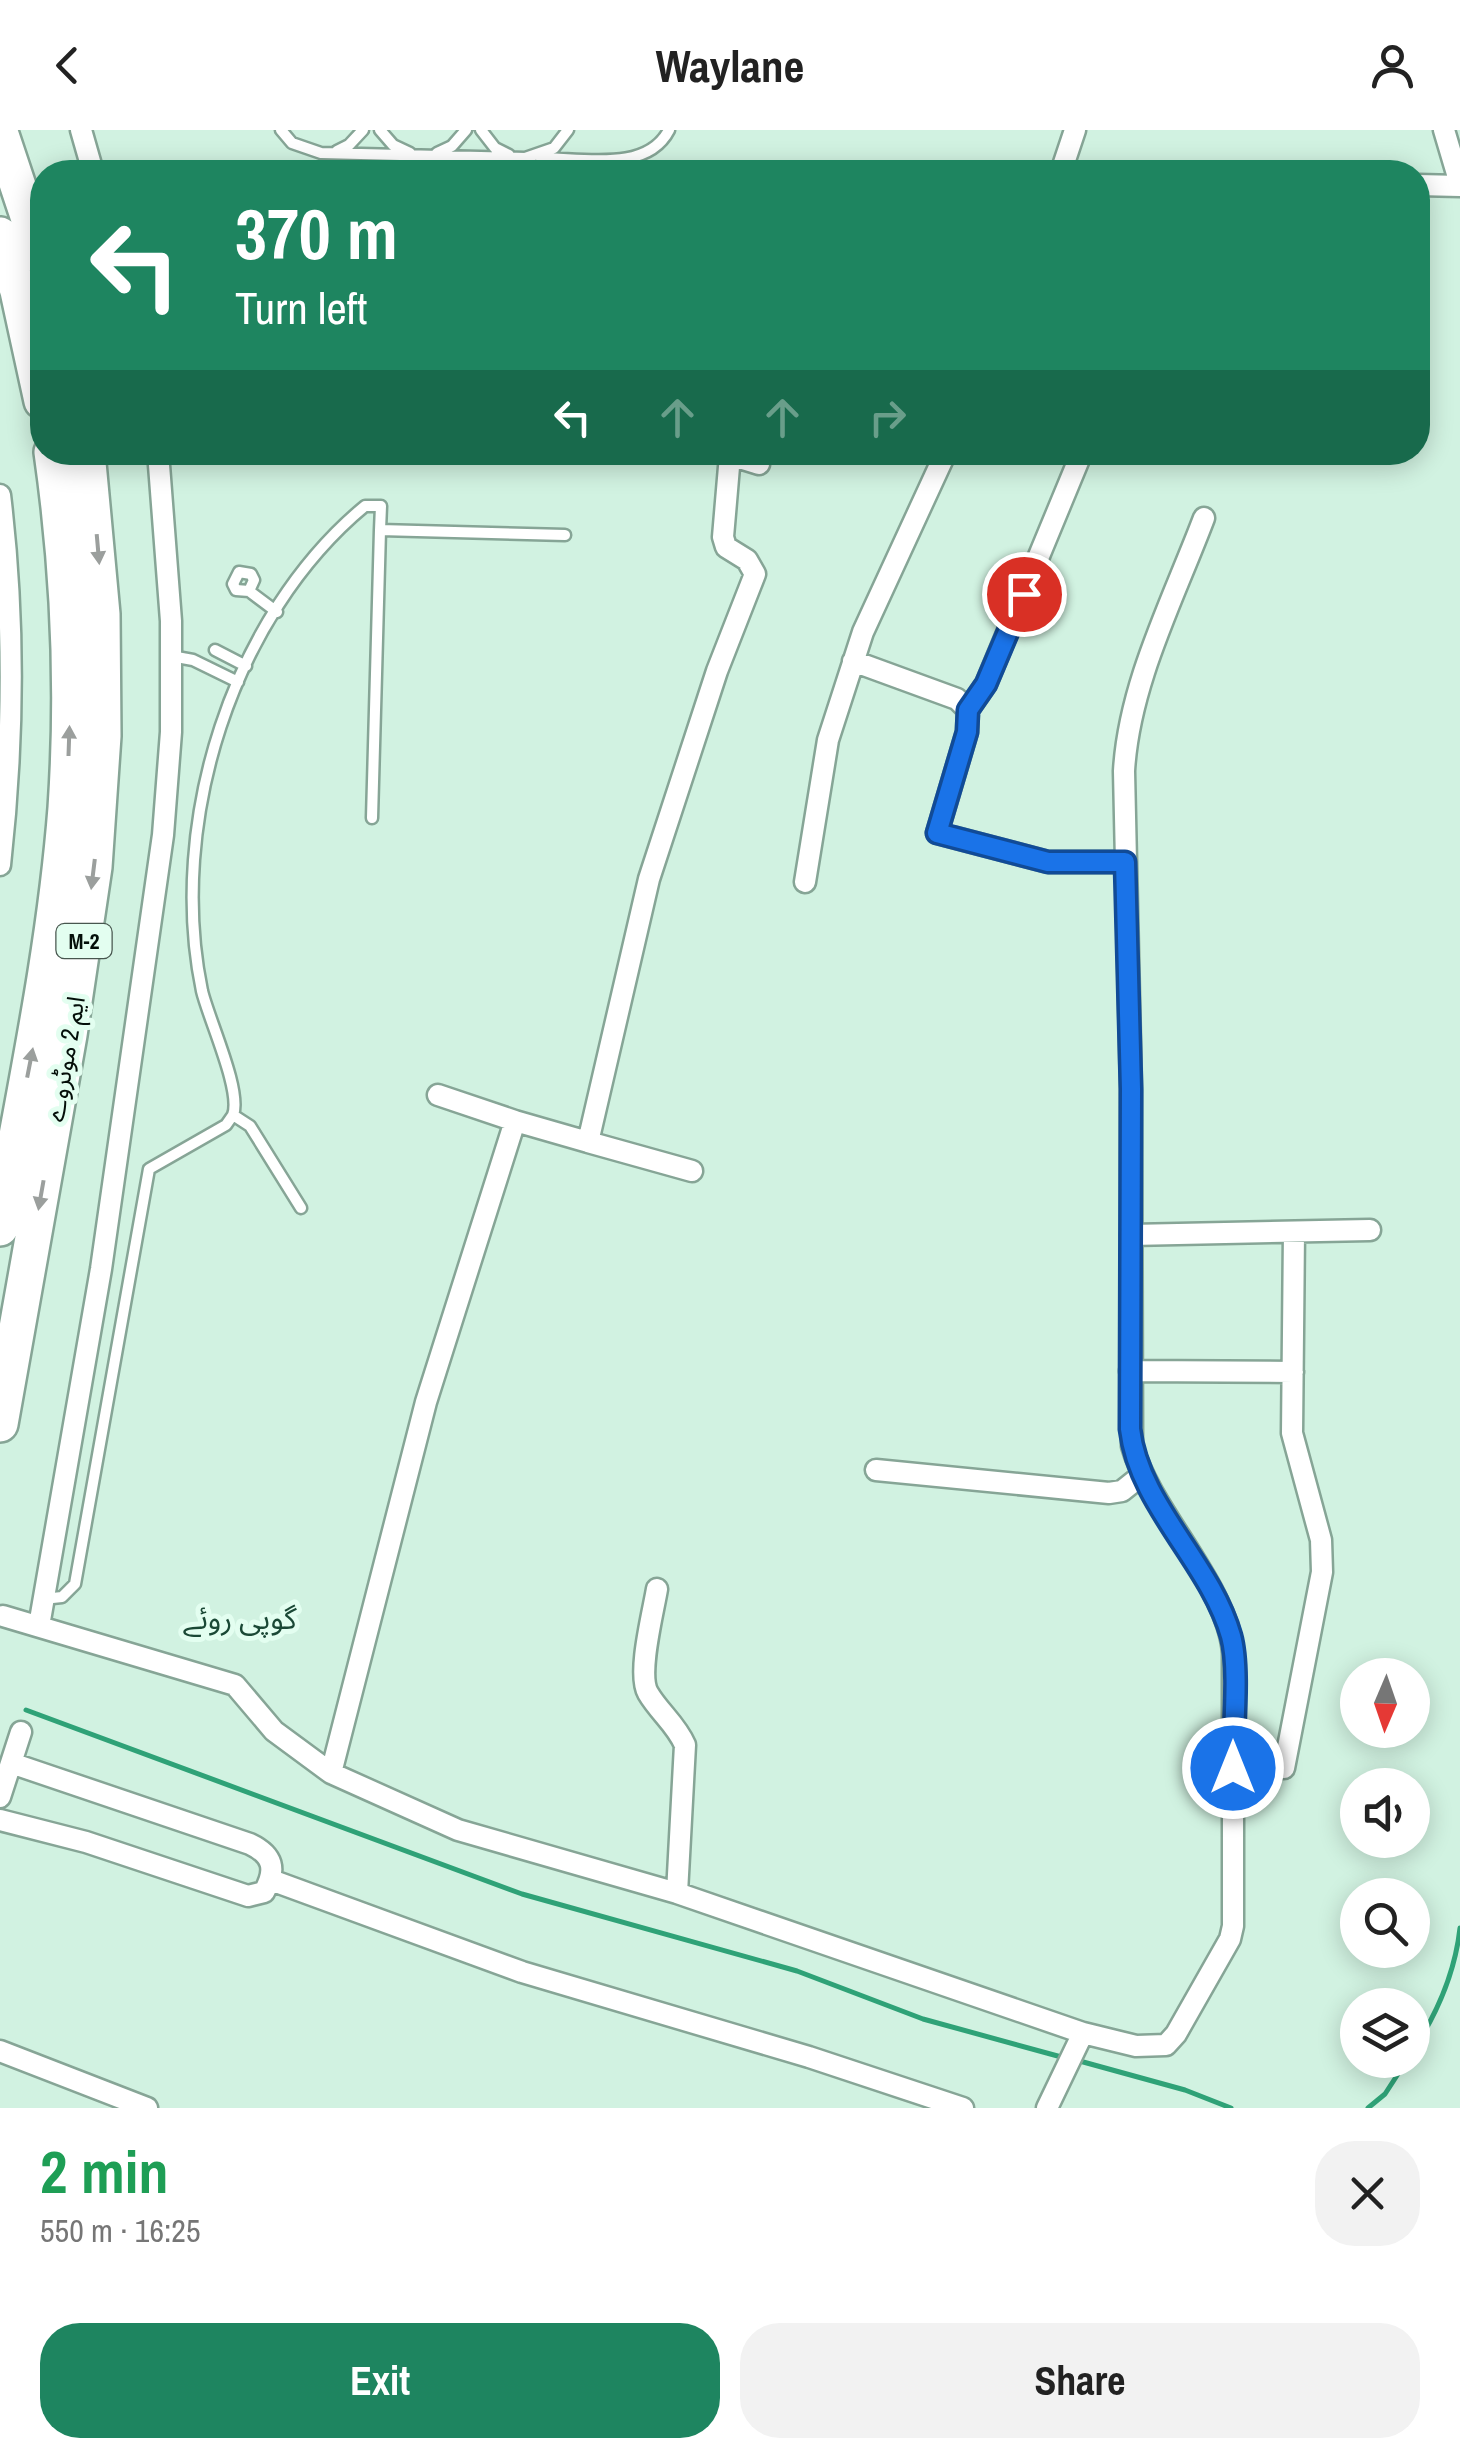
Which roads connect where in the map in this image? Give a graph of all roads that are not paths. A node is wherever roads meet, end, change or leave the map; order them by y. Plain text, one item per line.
1 (80, 130) edge
2 (280, 130) edge
3 (362, 130) edge
4 (380, 130) edge
5 (466, 130) edge
6 (481, 130) edge
7 (568, 130) edge
8 (669, 130) edge
9 (1075, 130) edge
10 (1444, 130) edge
11 (0, 132) edge
12 (321, 154) junction
13 (424, 155) junction
14 (526, 158) junction
15 (89, 160) edge
16 (1065, 160) edge
17 (1430, 185) edge
18 (1460, 185) edge
19 (30, 222) edge
20 (0, 236) edge
21 (30, 346) edge
22 (53, 465) edge
23 (88, 465) edge
24 (159, 465) edge
25 (729, 465) edge
26 (940, 465) edge
27 (1077, 465) edge
28 (0, 495) edge
29 (1204, 518) dead end
30 (380, 530) junction
31 (565, 536) dead end
32 (5, 581) edge
33 (249, 592) dead end
34 (277, 612) junction
35 (214, 650) dead end
36 (172, 656) junction
37 (854, 661) junction
38 (246, 666) junction
39 (238, 682) junction
40 (968, 710) junction
41 (372, 818) dead end
42 (1125, 862) junction
43 (0, 864) edge
44 (805, 882) dead end
45 (438, 1095) dead end
46 (233, 1115) junction
47 (515, 1121) junction
48 (588, 1142) junction
49 (692, 1172) dead end
50 (301, 1208) dead end
51 (0, 1228) edge
52 (1370, 1230) dead end
53 (1294, 1232) junction
54 (1131, 1236) junction
55 (1130, 1371) junction
56 (1293, 1372) junction
57 (0, 1424) edge
58 (876, 1470) dead end
59 (1142, 1475) junction
60 (657, 1589) dead end
61 (43, 1599) junction
62 (4, 1616) dead end
63 (38, 1626) junction
64 (21, 1732) dead end
65 (11, 1763) junction
66 (1233, 1768) junction
67 (331, 1773) junction
68 (0, 1798) edge
69 (0, 1820) edge
70 (271, 1880) junction
71 (677, 1892) junction
72 (1076, 2046) junction
73 (0, 2051) edge
74 (147, 2108) edge
75 (964, 2108) edge
76 (1047, 2108) edge

1 - 15 street
2 - 12 lane
3 - 12 lane
4 - 13 lane
5 - 13 lane
6 - 14 lane
7 - 14 lane
8 - 14 lane
9 - 16 street
10 - 18 street
11 - 19 highway
12 - 13 lane
13 - 14 lane
17 - 18 street
20 - 21 highway
51 -> 22 highway, ایم 2 موٹروے / M-2
23 -> 57 highway, ایم 2 موٹروے / M-2
24 - 36 street
25 - 48 street
26 - 37 street
27 - 40 street
28 - 32 street
29 - 42 street
30 - 31 lane
30 - 34 lane
30 - 41 lane
32 - 43 street
33 - 34 lane
34 - 38 lane
35 - 38 lane
36 - 39 lane
36 - 61 street
37 - 40 street
37 - 44 street
38 - 39 lane
39 - 46 lane
40 - 42 street
42 - 54 street
45 - 47 street
46 - 50 lane
46 - 61 lane
47 - 48 street
47 - 67 street
48 - 49 street
52 - 53 street
53 - 54 street
53 - 56 street
54 - 55 street
55 - 56 street
55 - 59 street
56 - 66 street
58 - 59 street
59 - 66 street
60 - 71 street
61 - 63 street
62 - 63 street
63 - 67 street
64 - 65 street
65 - 68 street
65 - 70 street
66 - 72 street
67 - 71 street
69 - 70 street
70 - 75 street
71 - 72 street
72 - 76 street
73 - 74 street

